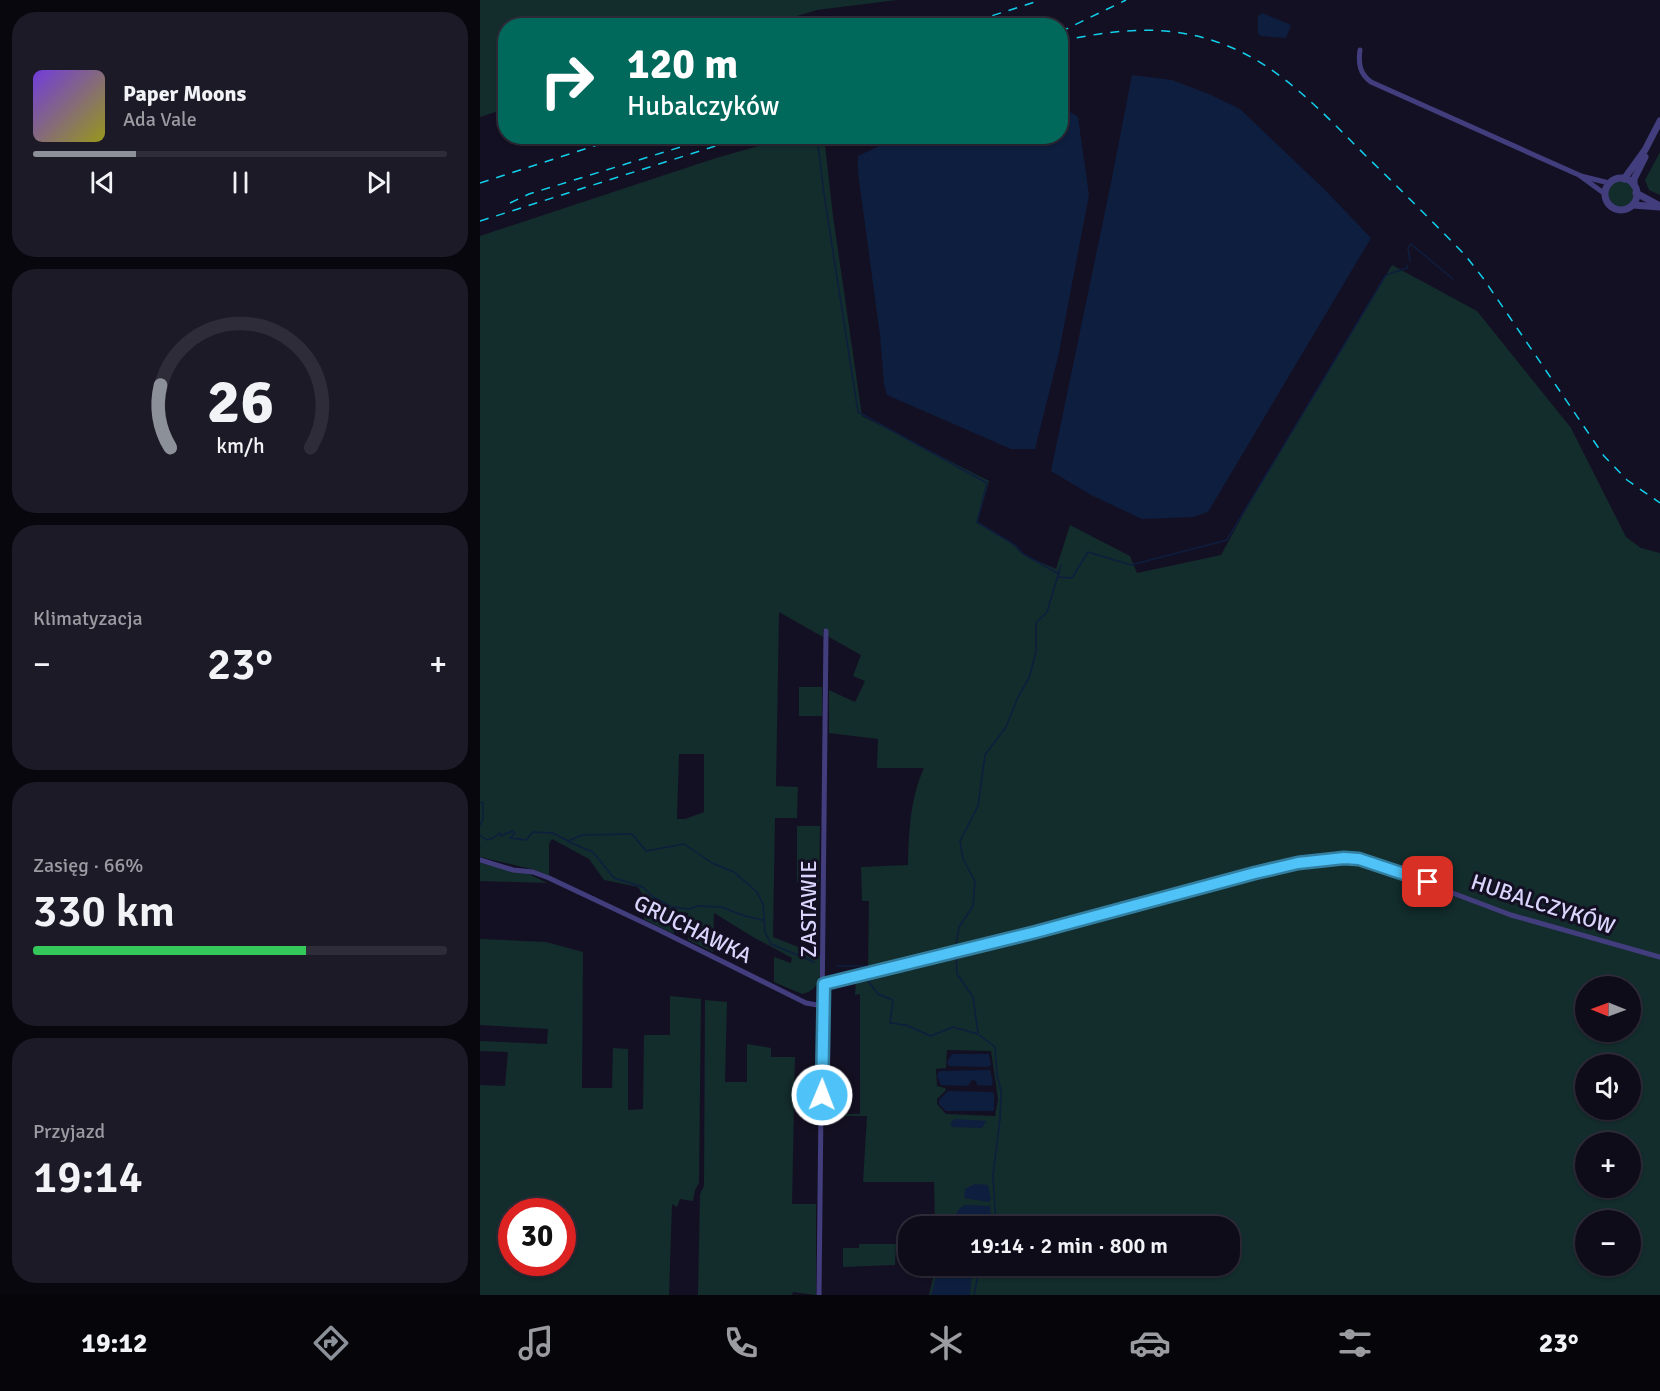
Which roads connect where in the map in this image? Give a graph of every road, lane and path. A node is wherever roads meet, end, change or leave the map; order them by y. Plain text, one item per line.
1 (1360, 50) dead end
2 (1660, 121) edge
3 (1660, 132) edge
4 (1579, 175) junction
5 (1624, 179) junction
6 (1609, 183) junction
7 (1635, 189) junction
8 (1605, 194) junction
9 (1633, 205) junction
10 (1660, 207) edge
11 (826, 631) dead end
12 (480, 860) edge
13 (1660, 957) edge
14 (824, 984) junction
15 (823, 1006) junction
16 (819, 1295) edge

1 - 4 street
2 - 5 street
3 - 7 street
4 - 6 street
4 - 8 street
5 - 6 street
5 - 7 street
6 - 8 street
7 - 9 street
7 - 10 street
8 - 9 street
9 - 10 street
11 - 14 street, ZASTAWIE
12 - 15 street, GRUCHAWKA
13 - 14 street, HUBALCZYKÓW
14 - 15 street, ZASTAWIE
15 - 16 street, ZASTAWIE

